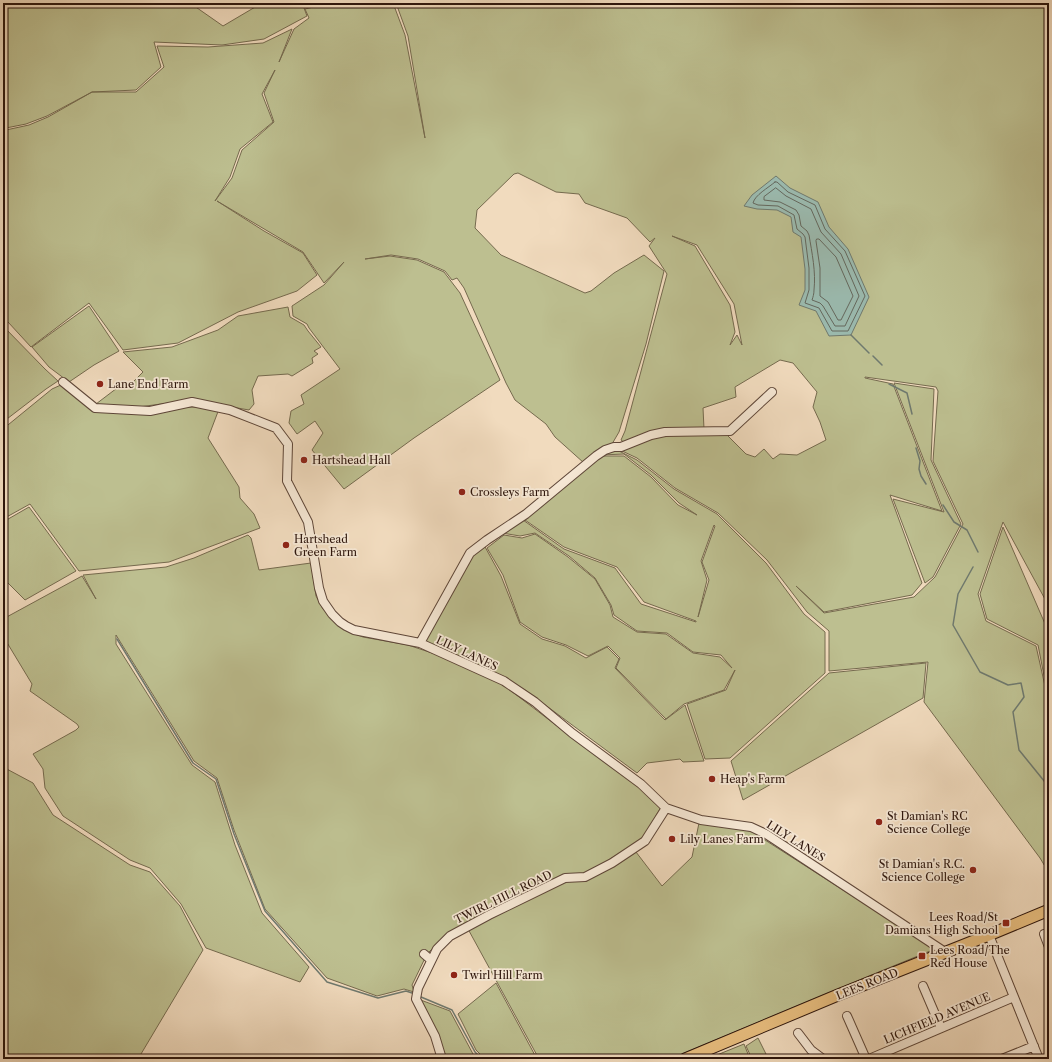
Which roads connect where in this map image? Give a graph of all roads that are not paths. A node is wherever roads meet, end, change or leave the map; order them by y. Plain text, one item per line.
1 (63, 382) dead end
2 (772, 392) dead end
3 (420, 643) junction
4 (666, 808) junction
5 (1049, 910) edge
6 (1044, 934) dead end
7 (989, 935) junction
8 (1049, 947) edge
9 (945, 952) junction
10 (424, 954) dead end
11 (431, 960) junction
12 (923, 986) dead end
13 (1014, 997) junction
14 (847, 1016) dead end
15 (941, 1028) junction
16 (798, 1033) dead end
17 (1034, 1046) junction
18 (442, 1059) edge
19 (685, 1059) edge
20 (823, 1059) edge
21 (868, 1059) edge
22 (1002, 1059) edge
23 (1039, 1059) edge

1 - 3 street, LILY LANES
2 - 3 street
3 - 4 street, LILY LANES
4 - 9 street, LILY LANES
4 - 11 street, TWIRL HILL ROAD
5 - 7 main road, LEES ROAD
6 - 8 street
7 - 9 main road, LEES ROAD
7 - 13 street
9 - 19 main road, LEES ROAD
10 - 11 street
11 - 18 street, TWIRL HILL ROAD
12 - 15 street
13 - 15 street, LICHFIELD AVENUE
13 - 17 street
14 - 21 street
15 - 21 street, LICHFIELD AVENUE
16 - 20 street
17 - 22 street
17 - 23 street

